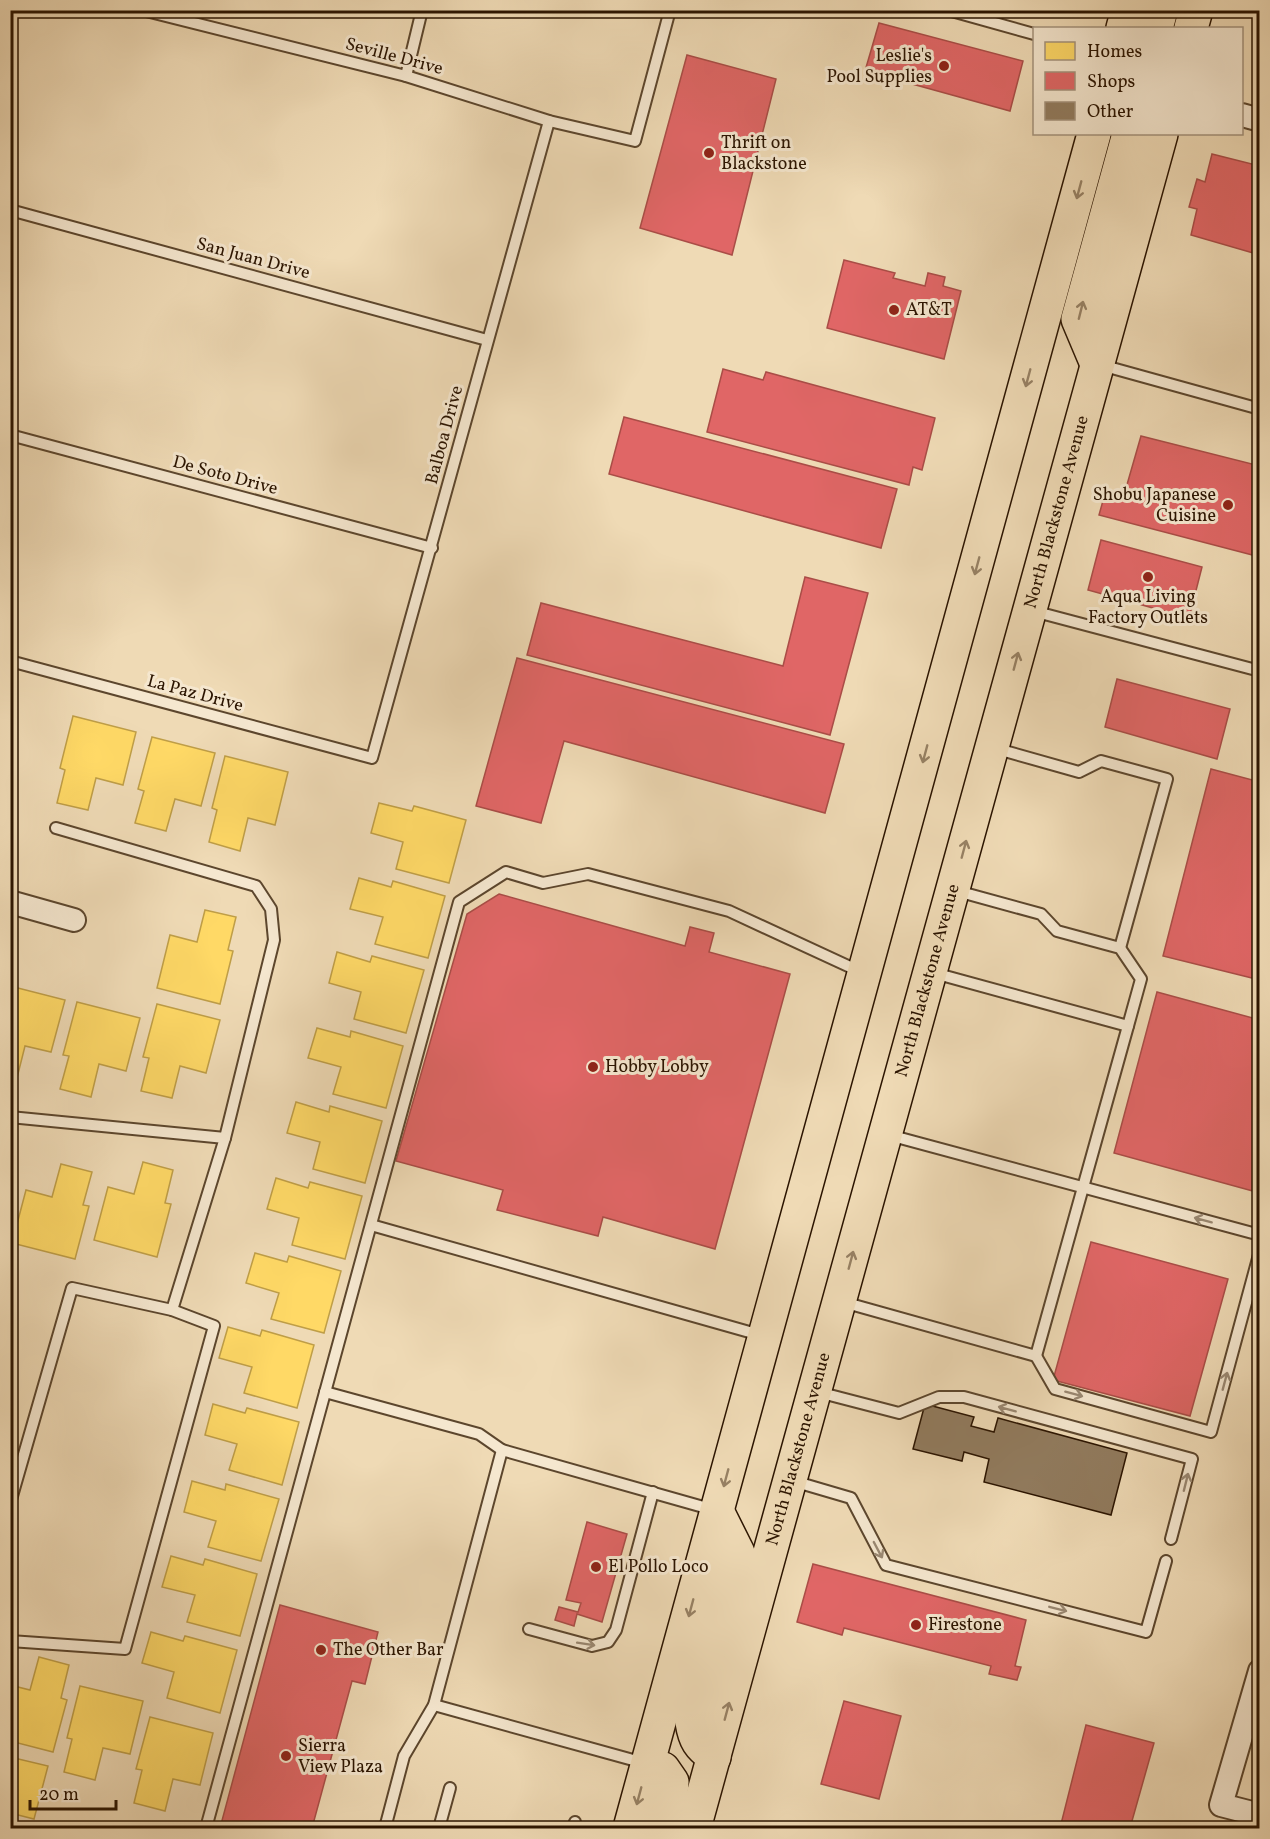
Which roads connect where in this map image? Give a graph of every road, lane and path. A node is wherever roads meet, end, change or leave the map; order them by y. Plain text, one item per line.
1 (142, 10) edge
2 (422, 10) edge
3 (670, 10) edge
4 (948, 10) edge
5 (1128, 10) edge
6 (1161, 10) edge
7 (1197, 10) edge
8 (1123, 27) edge
9 (1156, 27) edge
10 (1191, 27) edge
11 (1033, 33) edge
12 (406, 76) junction
13 (1243, 115) edge
14 (1260, 120) edge
15 (549, 121) junction
16 (1095, 135) edge
17 (1129, 135) edge
18 (1161, 135) edge
19 (10, 210) edge
20 (487, 340) junction
21 (1098, 364) junction
22 (1260, 408) edge
23 (10, 435) edge
24 (432, 548) junction
25 (1029, 611) junction
26 (10, 661) edge
27 (1260, 671) edge
28 (992, 748) junction
29 (372, 758) joint
30 (56, 828) dead end
31 (953, 890) junction
32 (10, 902) edge
33 (74, 920) dead end
34 (1120, 948) junction
35 (930, 972) junction
36 (864, 973) junction
37 (1128, 1026) junction
38 (10, 1117) edge
39 (885, 1134) junction
40 (225, 1138) junction
41 (1082, 1188) junction
42 (371, 1224) junction
43 (1260, 1235) edge
44 (1260, 1251) edge
45 (840, 1301) junction
46 (172, 1310) junction
47 (765, 1336) junction
48 (1036, 1356) junction
49 (325, 1392) junction
50 (815, 1392) junction
51 (502, 1450) junction
52 (790, 1480) junction
53 (653, 1492) junction
54 (10, 1503) edge
55 (717, 1511) junction
56 (1171, 1539) dead end
57 (1166, 1561) dead end
58 (529, 1629) dead end
59 (10, 1641) edge
60 (1260, 1671) edge
61 (434, 1705) junction
62 (714, 1757) junction
63 (648, 1764) junction
64 (450, 1788) dead end
65 (1260, 1815) edge
66 (700, 1827) edge
67 (206, 1828) edge
68 (385, 1828) edge
69 (439, 1828) edge
70 (630, 1828) edge
71 (662, 1828) edge

1 - 12 lane, Seville Drive
2 - 12 lane
3 - 15 lane, Seville Drive
4 - 11 lane
5 - 8 main road
6 - 9 main road
7 - 10 main road
12 - 15 lane, Seville Drive
13 - 14 street
15 - 20 lane, Balboa Drive
16 -> 36 main road
21 -> 17 main road
18 - 21 main road, North Blackstone Avenue
19 - 20 lane, San Juan Drive
20 - 24 lane, Balboa Drive
21 - 22 lane
21 - 25 main road, North Blackstone Avenue
23 - 24 lane, De Soto Drive
24 - 29 lane, Balboa Drive
25 - 27 lane
28 -> 25 main road, North Blackstone Avenue
26 - 29 lane, La Paz Drive
31 -> 28 main road, North Blackstone Avenue
28 - 34 lane
30 - 40 lane
31 - 34 lane
31 - 35 main road, North Blackstone Avenue
32 - 33 street
34 - 37 lane
35 - 37 lane
35 - 39 main road, North Blackstone Avenue
36 - 42 lane
36 - 47 main road
37 - 41 lane
38 - 40 lane
39 - 41 lane
45 -> 39 main road, North Blackstone Avenue
40 - 46 lane
43 -> 41 lane
41 - 48 lane
42 - 47 lane
42 - 49 lane
48 -> 44 lane
45 - 48 lane
45 - 50 main road, North Blackstone Avenue
46 - 54 lane
46 - 59 lane
47 -> 55 main road
49 - 51 lane
49 - 67 lane
50 - 52 main road, North Blackstone Avenue
56 -> 50 lane
51 - 53 lane
51 - 61 lane
52 -> 57 lane
62 -> 52 main road, North Blackstone Avenue
53 - 55 lane
58 -> 53 lane
55 - 62 main road
55 -> 63 main road
60 - 65 street
61 - 63 lane
61 - 68 lane
62 - 66 main road, North Blackstone Avenue
63 -> 70 main road
63 - 71 main road
64 - 69 lane

